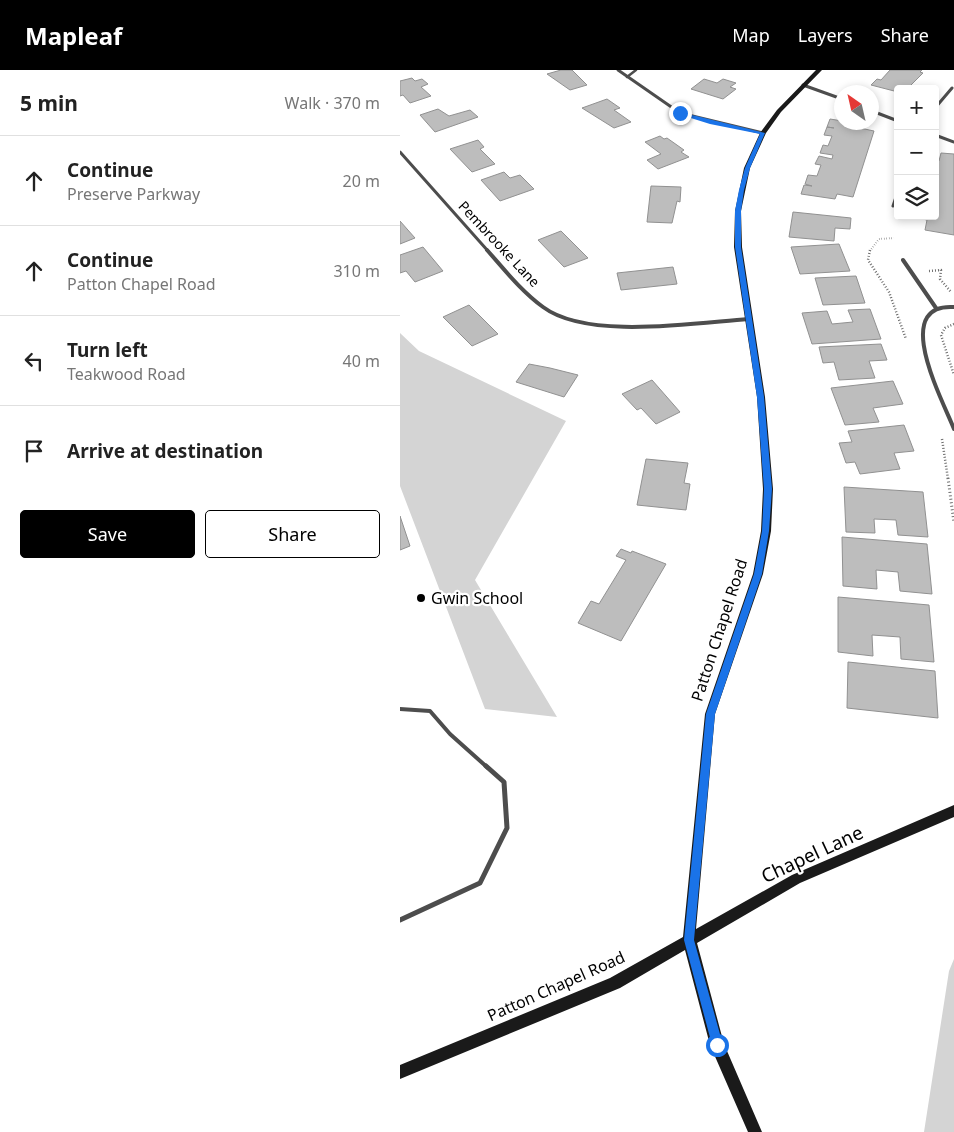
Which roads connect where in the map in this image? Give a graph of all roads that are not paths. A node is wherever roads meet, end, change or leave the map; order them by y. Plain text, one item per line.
1 (618, 70) edge
2 (636, 70) edge
3 (818, 70) edge
4 (627, 77) junction
5 (803, 84) junction
6 (952, 88) dead end
7 (834, 96) edge
8 (939, 103) edge
9 (879, 114) edge
10 (894, 119) edge
11 (763, 133) junction
12 (939, 136) edge
13 (954, 142) edge
14 (400, 152) edge
15 (894, 203) edge
16 (893, 206) dead end
17 (903, 260) dead end
18 (954, 307) edge
19 (936, 308) junction
20 (748, 319) junction
21 (954, 429) edge
22 (400, 709) edge
23 (954, 811) edge
24 (400, 920) edge
25 (689, 940) junction
26 (400, 1072) edge
27 (755, 1132) edge

1 - 4 street
2 - 4 lane
3 - 5 street, Patton Chapel Road
4 - 11 street
5 - 7 street
5 - 11 street, Patton Chapel Road
6 - 8 street
9 - 10 street
11 - 20 street, Patton Chapel Road
12 - 13 street
14 - 20 street, Pembrooke Lane
15 - 16 street
17 - 19 street
18 - 19 street
19 - 21 street
20 - 25 street, Patton Chapel Road
22 - 24 lane
23 - 25 street, Chapel Lane
25 - 26 street, Patton Chapel Road
25 - 27 street

